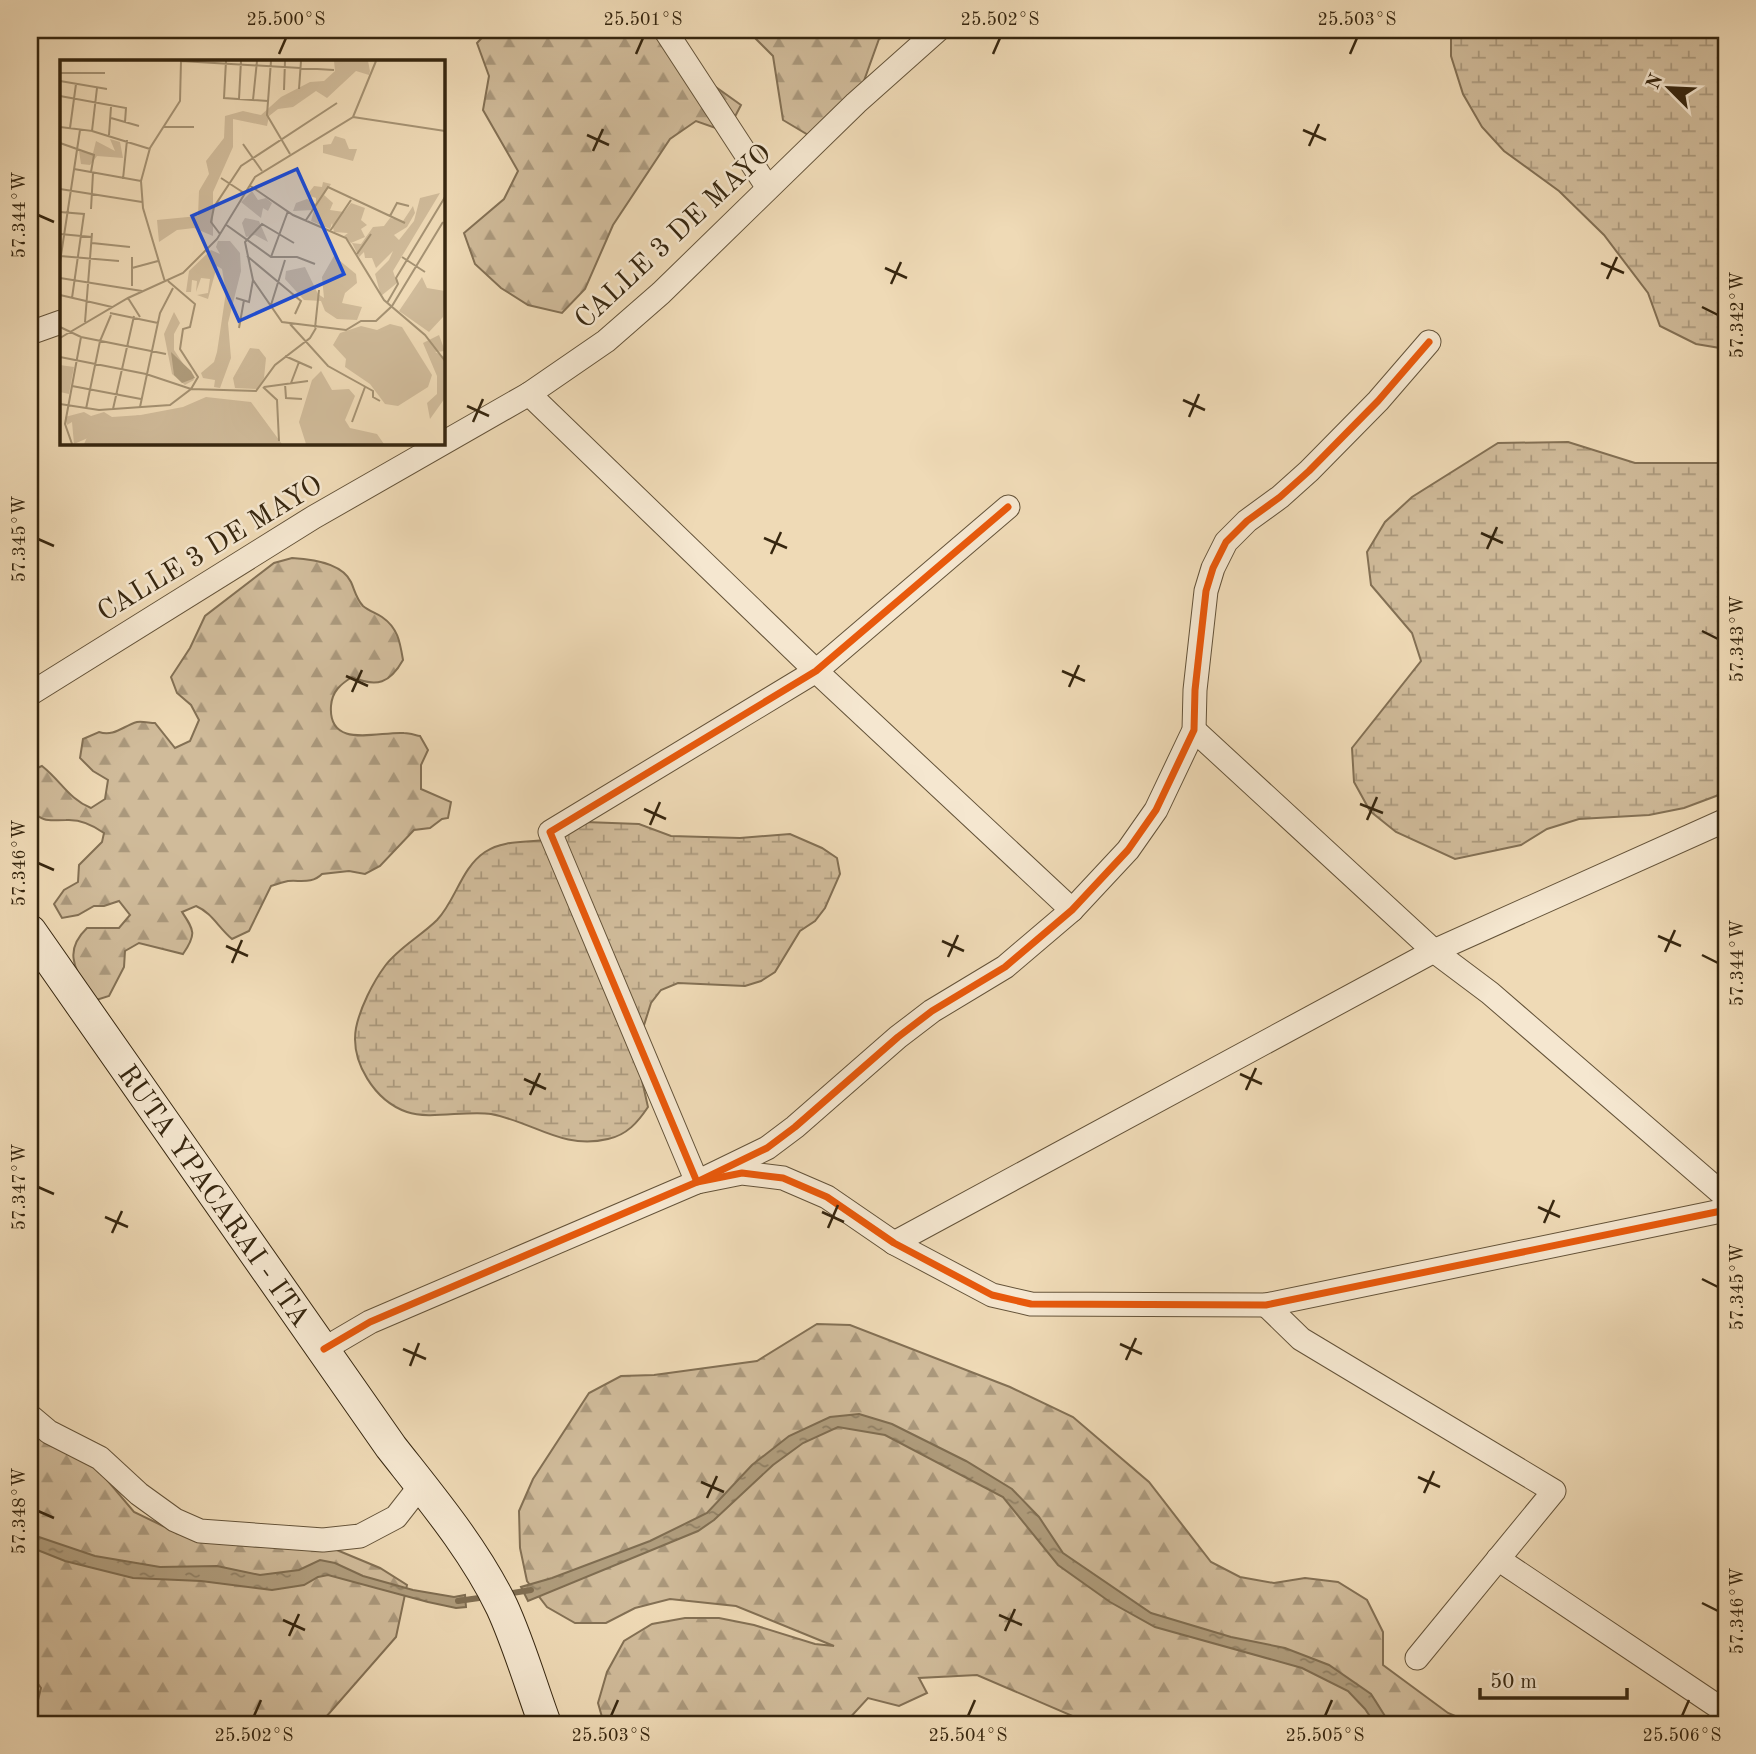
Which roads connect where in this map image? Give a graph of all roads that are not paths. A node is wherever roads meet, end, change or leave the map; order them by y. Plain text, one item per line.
1 (665, 30) edge
2 (938, 30) edge
3 (768, 188) junction
4 (60, 322) edge
5 (30, 333) edge
6 (1429, 342) dead end
7 (529, 394) junction
8 (444, 443) edge
9 (442, 444) edge
10 (1008, 507) dead end
11 (816, 671) junction
12 (30, 694) edge
13 (1194, 730) junction
14 (1726, 820) edge
15 (1072, 910) junction
16 (30, 931) edge
17 (1434, 951) junction
18 (697, 1182) junction
19 (1726, 1197) edge
20 (1726, 1210) edge
21 (894, 1243) junction
22 (1266, 1305) junction
23 (324, 1349) junction
24 (30, 1416) edge
25 (421, 1485) junction
26 (1498, 1559) junction
27 (1417, 1658) dead end
28 (1726, 1712) edge
29 (545, 1724) edge

1 - 3 street
2 - 3 street, CALLE 3 DE MAYO
3 - 7 street, CALLE 3 DE MAYO
4 - 5 street
6 - 13 street
7 - 8 street, CALLE 3 DE MAYO
7 - 11 street
9 - 12 street, CALLE 3 DE MAYO
10 - 11 street
11 - 15 street
11 - 18 street
13 - 15 street
13 - 17 street
14 - 17 street
15 - 18 street
16 - 23 street, RUTA YPACARAI - ITA
17 - 19 street
17 - 21 street
18 - 21 street
18 - 23 street
20 - 22 street
21 - 22 street
22 - 26 street
23 - 25 street, RUTA YPACARAI - ITA
24 - 25 street
25 - 29 street, RUTA YPACARAI - ITA
26 - 27 street
26 - 28 street

